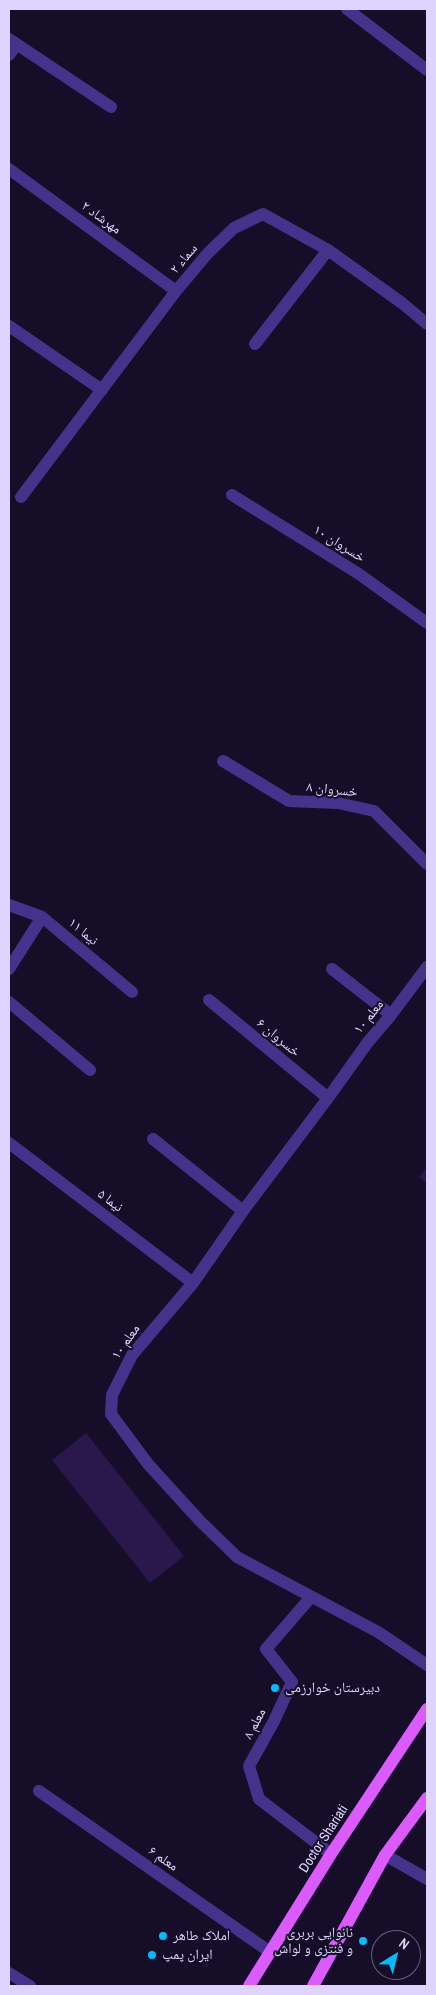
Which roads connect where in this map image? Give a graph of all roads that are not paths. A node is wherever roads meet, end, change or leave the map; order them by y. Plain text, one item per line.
1 (347, 9) edge
2 (13, 42) edge
3 (9, 55) edge
4 (427, 70) edge
5 (111, 107) dead end
6 (9, 169) edge
7 (328, 250) junction
8 (176, 291) junction
9 (427, 324) edge
10 (9, 326) edge
11 (255, 344) dead end
12 (102, 390) junction
13 (232, 495) dead end
14 (21, 497) dead end
15 (427, 623) edge
16 (223, 761) dead end
17 (427, 864) edge
18 (9, 905) edge
19 (42, 917) junction
20 (427, 967) edge
21 (9, 969) edge
22 (332, 969) dead end
23 (132, 992) dead end
24 (209, 1000) dead end
25 (9, 1002) edge
26 (391, 1015) junction
27 (90, 1070) dead end
28 (328, 1098) junction
29 (153, 1139) dead end
30 (9, 1143) edge
31 (243, 1211) junction
32 (193, 1282) junction
33 (311, 1597) junction
34 (427, 1665) edge
35 (427, 1709) edge
36 (39, 1791) dead end
37 (427, 1798) edge
38 (332, 1854) junction
39 (385, 1855) junction
40 (427, 1879) edge
41 (270, 1952) junction
42 (9, 1973) edge
43 (30, 1986) edge
44 (249, 1986) edge
45 (313, 1986) edge

1 - 4 street
2 - 3 street
2 - 5 street
6 - 8 street, مهرشاد ۲
7 - 8 street, سماء ۲
7 - 9 street, سماء ۲
7 - 11 street
8 - 12 street, سماء ۲
10 - 12 street
12 - 14 street, سماء ۲
13 - 15 street, خسروان ۱۰
16 - 17 street, خسروان ۸
18 - 19 street, نیما ۱۱
19 - 21 street
19 - 23 street, نیما ۱۱
20 - 26 street, معلم ۱۰
22 - 26 street
24 - 28 street, خسروان ۶
25 - 27 street
26 - 28 street, معلم ۱۰
28 - 31 street, معلم ۱۰
29 - 31 street
30 - 32 street, نیما ۵
31 - 32 street, معلم ۱۰
32 - 33 street, معلم ۱۰
33 - 34 street, معلم ۱۰
33 - 38 street, معلم ۸
35 - 38 main road, Doctor Shariati
36 - 41 street, معلم ۶
37 - 39 main road
38 - 41 main road, Doctor Shariati
39 - 40 street
39 - 45 main road
41 - 44 main road, Doctor Shariati
42 - 43 street

